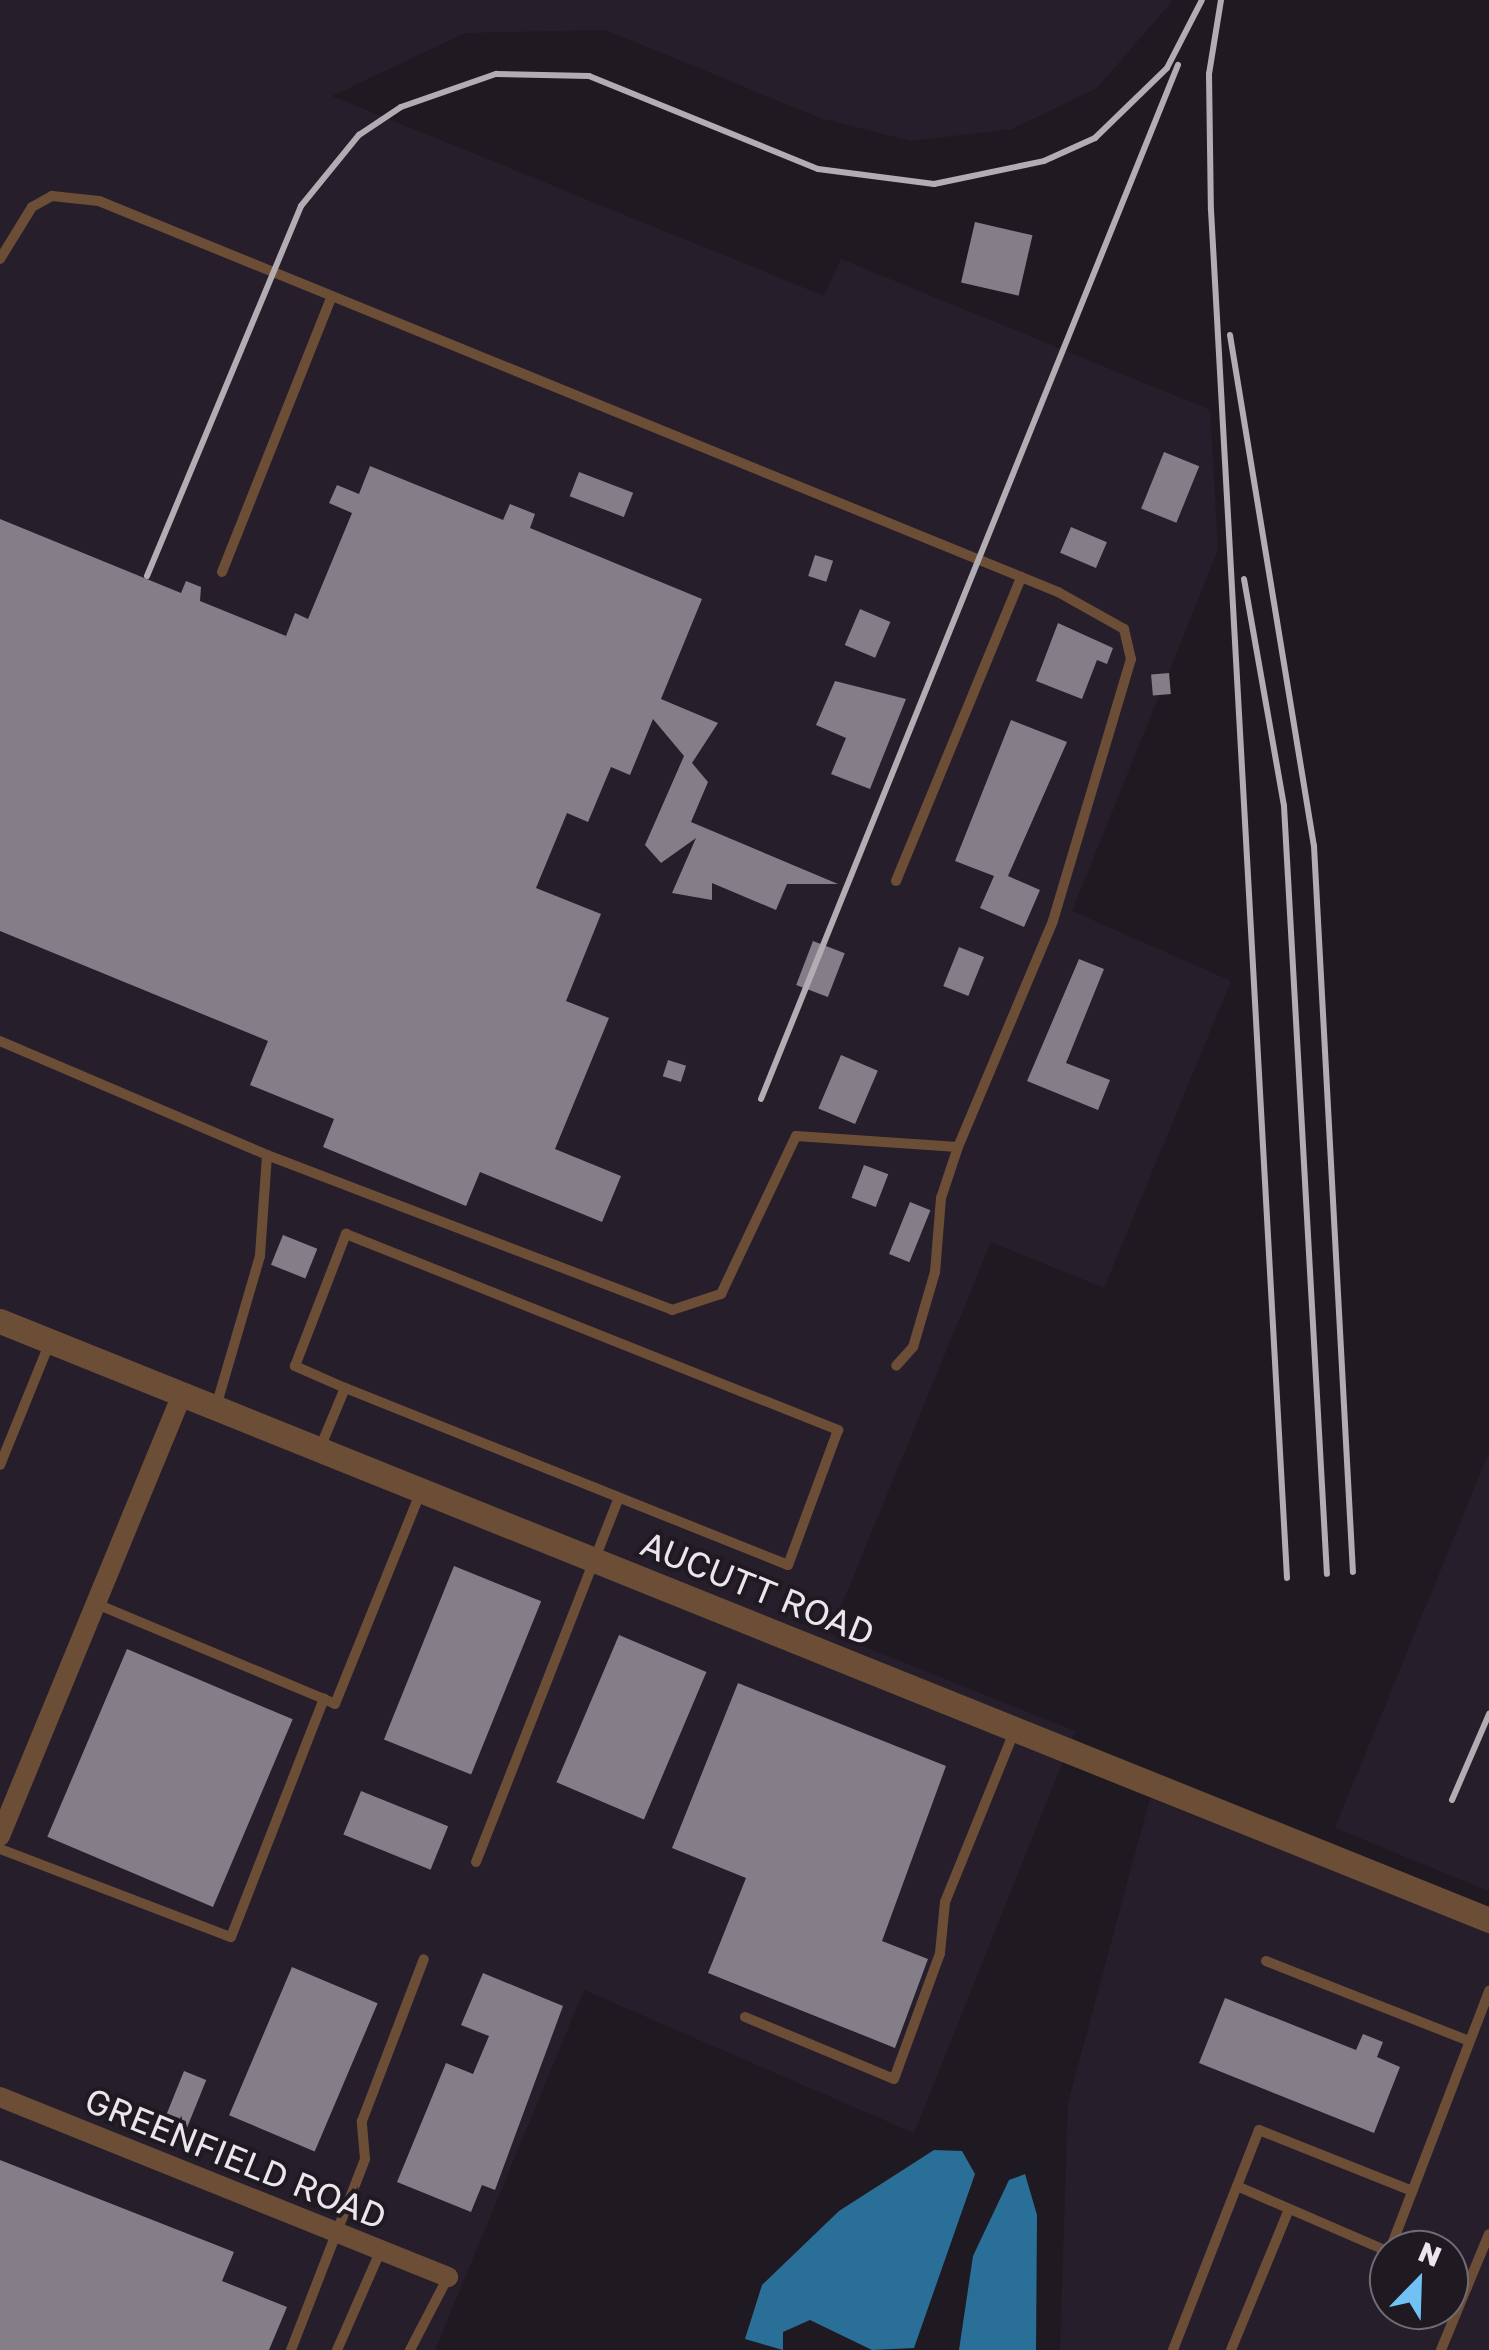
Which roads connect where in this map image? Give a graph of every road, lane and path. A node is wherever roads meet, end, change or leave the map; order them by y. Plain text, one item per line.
1 (0, 259) edge
2 (332, 296) junction
3 (222, 572) dead end
4 (1020, 577) junction
5 (896, 881) dead end
6 (0, 1041) edge
7 (958, 1148) junction
8 (267, 1154) junction
9 (0, 1321) edge
10 (50, 1341) junction
11 (896, 1366) dead end
12 (344, 1388) junction
13 (182, 1394) junction
14 (215, 1407) junction
15 (320, 1449) junction
16 (0, 1465) edge
17 (421, 1490) junction
18 (618, 1498) junction
19 (595, 1560) junction
20 (96, 1604) junction
21 (324, 1699) junction
22 (1015, 1729) junction
23 (0, 1836) edge
24 (0, 1848) edge
25 (476, 1862) dead end
26 (1489, 1920) edge
27 (424, 1959) dead end
28 (1266, 1961) dead end
29 (1489, 1990) edge
30 (744, 2016) dead end
31 (1470, 2041) junction
32 (0, 2097) edge
33 (1237, 2186) junction
34 (1412, 2191) junction
35 (1289, 2209) junction
36 (1396, 2230) edge
37 (1489, 2234) edge
38 (336, 2236) junction
39 (1369, 2243) edge
40 (380, 2252) junction
41 (448, 2276) joint
42 (1469, 2282) edge
43 (291, 2350) edge
44 (338, 2350) edge
45 (410, 2350) edge
46 (1173, 2350) edge
47 (1230, 2350) edge

1 - 2 lane
2 - 3 lane
2 - 4 lane
4 - 5 lane
4 - 7 lane
6 - 8 lane
7 - 8 lane
7 - 11 lane
8 - 14 lane
9 - 10 street, AUCUTT ROAD
10 - 13 street, AUCUTT ROAD
10 - 16 lane
12 - 15 lane
12 - 18 lane
12 - 18 lane
13 - 14 street, AUCUTT ROAD
13 - 20 street
14 - 15 street, AUCUTT ROAD
15 - 17 street, AUCUTT ROAD
17 - 19 street, AUCUTT ROAD
17 - 21 lane
18 - 19 lane
19 - 22 street, AUCUTT ROAD
19 - 25 lane
20 - 21 lane
20 - 23 street
21 - 24 lane
22 - 26 street, AUCUTT ROAD
22 - 30 lane
27 - 38 lane
28 - 31 lane
29 - 31 lane
31 - 34 lane
32 - 38 street, GREENFIELD ROAD
33 - 34 lane
33 - 35 lane
33 - 46 lane
34 - 36 lane
35 - 39 lane
35 - 47 lane
37 - 42 lane
38 - 40 street, GREENFIELD ROAD
38 - 43 lane
40 - 41 street, GREENFIELD ROAD
40 - 44 lane
41 - 45 lane

